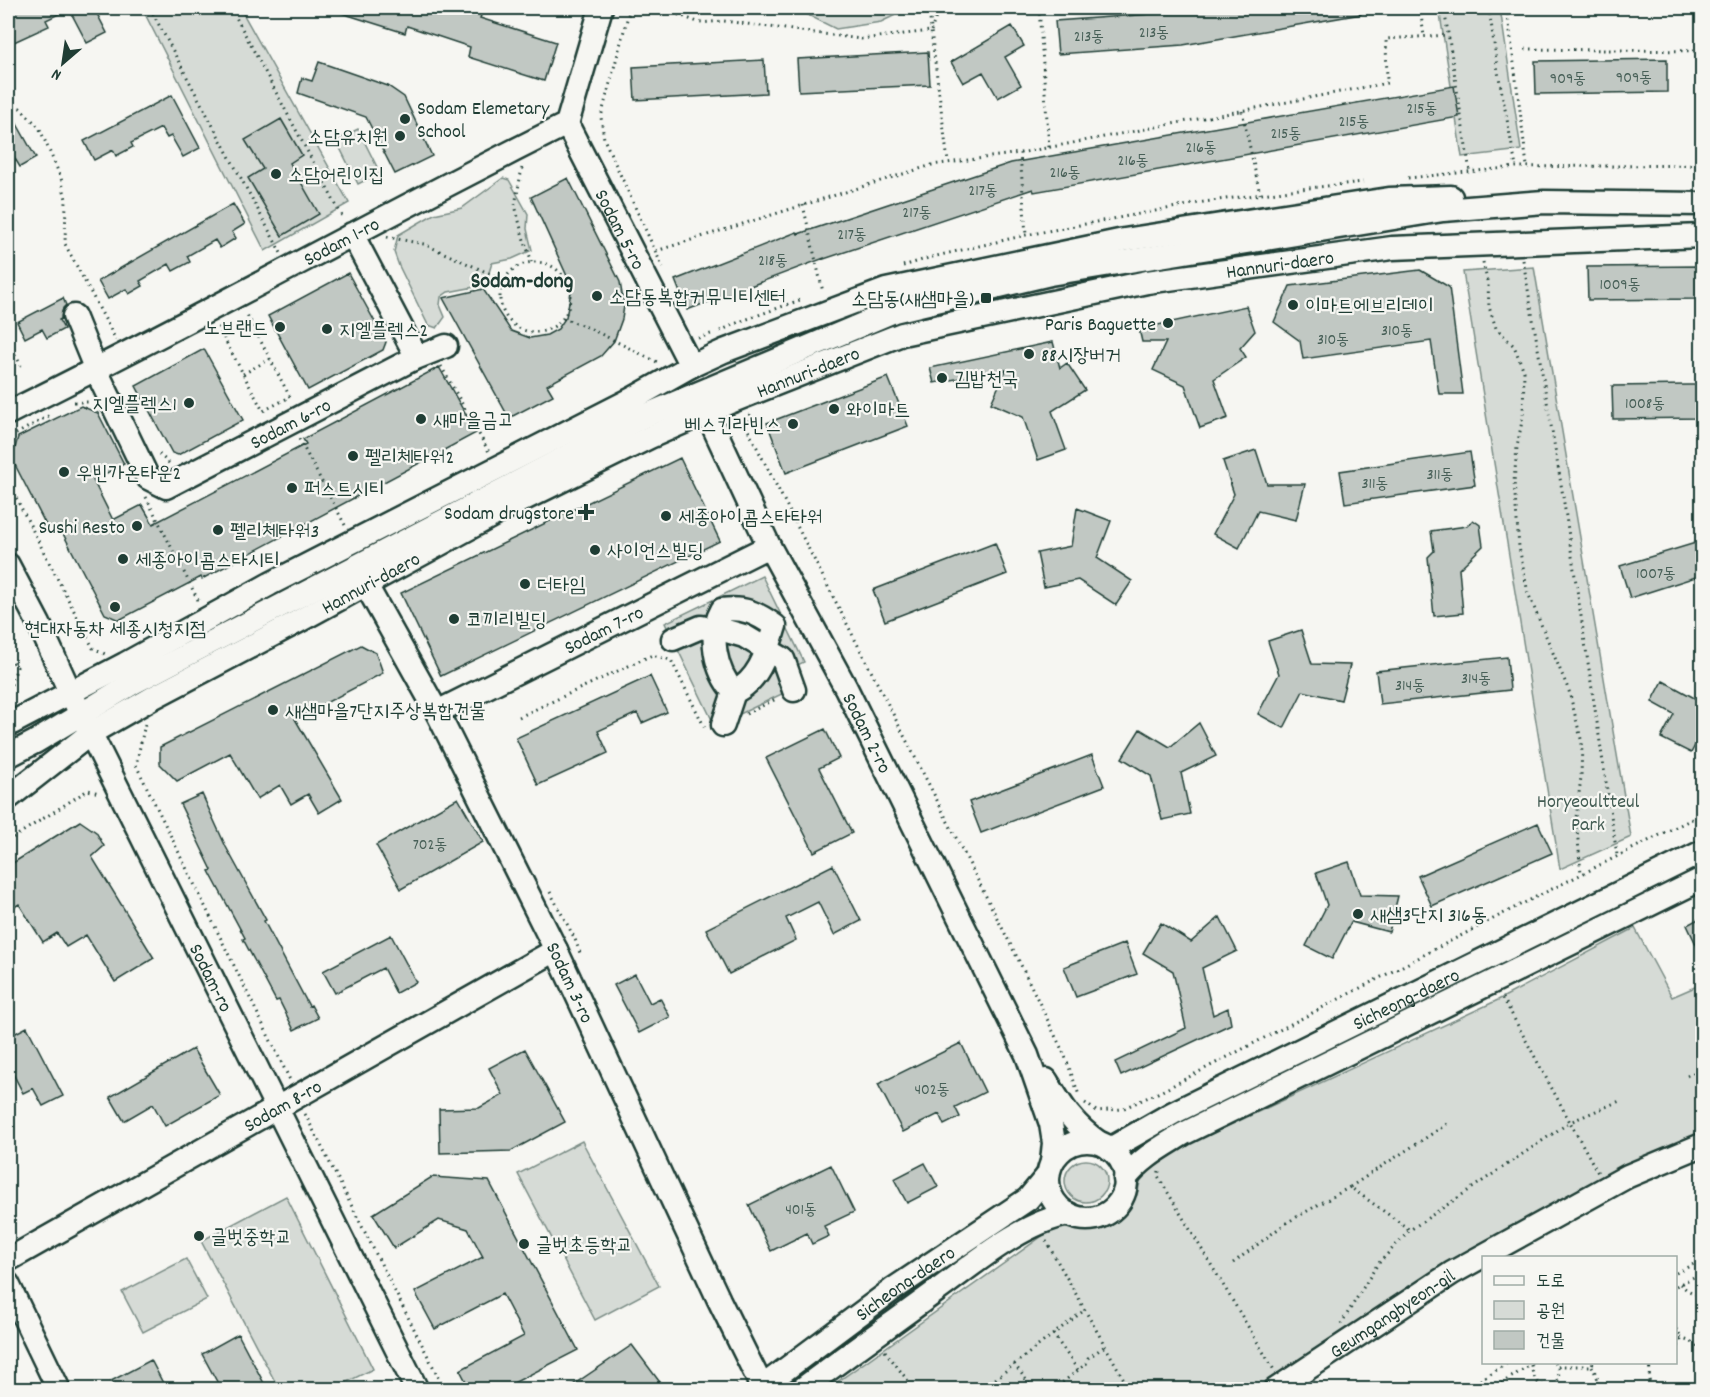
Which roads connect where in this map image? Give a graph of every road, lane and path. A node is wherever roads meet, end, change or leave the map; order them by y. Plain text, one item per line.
1 (150, 8) edge
2 (231, 8) edge
3 (601, 8) edge
4 (630, 8) edge
5 (661, 8) edge
6 (929, 8) edge
7 (939, 8) edge
8 (1039, 8) edge
9 (1420, 8) edge
10 (1444, 8) edge
11 (1489, 8) edge
12 (1507, 8) edge
13 (931, 31) junction
14 (1448, 35) junction
15 (1424, 36) junction
16 (1525, 49) dead end
17 (1702, 51) edge
18 (8, 104) edge
19 (1242, 111) junction
20 (567, 124) junction
21 (1049, 148) junction
22 (1020, 153) junction
23 (948, 162) junction
24 (1702, 165) edge
25 (522, 166) dead end
26 (1527, 166) junction
27 (1470, 172) dead end
28 (1702, 191) edge
29 (1260, 194) dead end
30 (1702, 204) edge
31 (803, 205) junction
32 (349, 228) junction
33 (380, 235) dead end
34 (1026, 235) dead end
35 (1702, 236) edge
36 (656, 251) junction
37 (281, 255) dead end
38 (1522, 255) dead end
39 (1482, 258) dead end
40 (532, 262) junction
41 (666, 274) dead end
42 (504, 280) junction
43 (824, 292) dead end
44 (245, 311) dead end
45 (74, 316) dead end
46 (563, 318) junction
47 (217, 325) dead end
48 (693, 330) dead end
49 (8, 338) edge
50 (698, 339) dead end
51 (118, 345) dead end
52 (430, 353) junction
53 (270, 359) junction
54 (661, 364) dead end
55 (21, 366) dead end
56 (691, 366) junction
57 (96, 370) junction
58 (243, 374) junction
59 (73, 402) dead end
60 (96, 407) dead end
61 (752, 411) dead end
62 (54, 412) dead end
63 (8, 413) edge
64 (707, 413) junction
65 (299, 439) dead end
66 (8, 442) edge
67 (158, 453) dead end
68 (491, 456) dead end
69 (176, 467) dead end
70 (8, 482) edge
71 (141, 489) dead end
72 (349, 532) dead end
73 (769, 546) junction
74 (8, 564) edge
75 (366, 585) junction
76 (202, 608) dead end
77 (714, 630) junction
78 (673, 639) dead end
79 (768, 649) junction
80 (111, 652) dead end
81 (8, 658) edge
82 (794, 690) joint
83 (70, 692) junction
84 (734, 692) junction
85 (8, 693) edge
86 (437, 712) junction
87 (147, 714) dead end
88 (519, 717) dead end
89 (86, 723) junction
90 (8, 725) edge
91 (723, 725) junction
92 (8, 756) edge
93 (136, 765) dead end
94 (88, 790) dead end
95 (8, 798) edge
96 (1702, 814) edge
97 (8, 841) edge
98 (1702, 852) edge
99 (1617, 855) junction
100 (1581, 873) junction
101 (1702, 879) edge
102 (547, 887) dead end
103 (556, 950) junction
104 (582, 960) dead end
105 (1498, 988) dead end
106 (1026, 1055) junction
107 (1702, 1069) edge
108 (1687, 1076) dead end
109 (1622, 1100) dead end
110 (277, 1107) junction
111 (1450, 1122) dead end
112 (1570, 1122) junction
113 (1104, 1145) junction
114 (1702, 1145) edge
115 (1050, 1168) junction
116 (1158, 1176) dead end
117 (1125, 1179) junction
118 (1350, 1187) junction
119 (1607, 1188) junction
120 (1069, 1214) junction
121 (1410, 1230) junction
122 (1043, 1236) dead end
123 (1483, 1256) edge
124 (1482, 1257) edge
125 (8, 1260) edge
126 (1702, 1260) edge
127 (1233, 1263) dead end
128 (1677, 1272) edge
129 (1702, 1273) edge
130 (8, 1284) edge
131 (1678, 1285) edge
132 (1702, 1297) edge
133 (1082, 1312) dead end
134 (1334, 1330) dead end
135 (1677, 1331) edge
136 (1053, 1334) junction
137 (1680, 1338) junction
138 (879, 1343) dead end
139 (1105, 1346) junction
140 (1677, 1348) edge
141 (1702, 1350) edge
142 (1014, 1364) junction
143 (1506, 1364) edge
144 (1533, 1364) edge
145 (1555, 1364) edge
146 (1592, 1364) edge
147 (1650, 1364) edge
148 (1558, 1367) junction
149 (1078, 1370) junction
150 (1279, 1387) edge
151 (760, 1388) edge
152 (1543, 1388) edge
153 (59, 1389) edge
154 (417, 1389) edge
155 (801, 1389) edge
156 (915, 1389) edge
157 (981, 1389) edge
158 (1034, 1389) edge
159 (1053, 1389) edge
160 (1130, 1389) edge
161 (1465, 1389) edge
162 (1491, 1389) edge
163 (1603, 1389) edge
164 (1652, 1389) edge

1 - 37 path
2 - 32 path
3 - 20 street
4 - 36 path
5 - 13 path
6 - 13 path
7 - 13 path
8 - 21 path
9 - 15 path
10 - 14 path
11 - 26 path
12 - 26 path
13 - 23 path
14 - 15 path
14 - 27 path
15 - 19 path
16 - 17 path
18 - 51 path
19 - 21 path
19 - 29 path
20 - 32 street, Sodam 1-ro
20 - 56 street, Sodam 5-ro
21 - 22 path
22 - 23 path
22 - 34 path
23 - 31 path
24 - 26 path
25 - 40 path
28 - 56 street
30 - 89 street
31 - 36 path
31 - 43 path
32 - 52 street
32 - 57 street, Sodam 1-ro
33 - 42 path
35 - 64 street, Hannuri-daero
36 - 41 path
38 - 99 path
39 - 100 path
40 - 42 path
40 - 46 path
42 - 46 path
44 - 53 path
45 - 57 street
46 - 54 path
47 - 58 path
48 - 50 path
49 - 55 path
52 - 57 street, Sodam 6-ro
52 - 68 path
53 - 58 path
53 - 58 path
56 - 83 street
57 - 63 street, Sodam 1-ro
59 - 60 path
61 - 100 path
62 - 66 path
64 - 73 street, Sodam 2-ro
64 - 75 street, Hannuri-daero
65 - 72 path
67 - 69 path
70 - 80 path
71 - 76 path
73 - 86 street, Sodam 7-ro
73 - 106 street, Sodam 2-ro
74 - 83 street, Sodam-ro
75 - 86 street, Sodam 3-ro
75 - 89 street, Hannuri-daero
77 - 78 street
77 - 79 street
77 - 84 street
79 - 82 street
79 - 84 street
81 - 85 path
82 - 91 path
83 - 89 street, Sodam-ro
83 - 90 street
84 - 91 street
86 - 103 street, Sodam 3-ro
87 - 93 path
88 - 91 path
89 - 92 street
89 - 95 street, Hannuri-daero
89 - 110 street, Sodam-ro
94 - 97 path
96 - 99 path
98 - 113 street, Sicheong-daero
99 - 100 path
101 - 117 street, Sicheong-daero
102 - 104 path
103 - 110 street, Sodam 8-ro
103 - 151 street, Sodam 3-ro
105 - 112 path
106 - 113 street
106 - 115 street
107 - 108 path
109 - 112 path
110 - 125 street, Sodam 8-ro
110 - 154 street, Sodam-ro
111 - 118 path
112 - 119 path
112 - 121 path
113 - 115 street
113 - 117 street
114 - 119 street, Geumgangbyeon-gil
115 - 120 street
115 - 151 street, Sicheong-daero
116 - 150 path
117 - 120 street
118 - 121 path
118 - 127 path
119 - 123 street, Geumgangbyeon-gil
120 - 155 street, Sicheong-daero
121 - 134 path
122 - 139 path
124 - 150 street, Geumgangbyeon-gil
126 - 128 path
129 - 131 path
130 - 153 street
131 - 132 path
133 - 136 path
135 - 137 path
136 - 142 path
136 - 149 path
137 - 140 path
137 - 141 path
138 - 156 path
139 - 149 path
139 - 160 path
142 - 157 path
142 - 158 path
143 - 161 path
144 - 152 path
144 - 162 path
145 - 148 path
146 - 148 path
146 - 163 path
147 - 164 path
148 - 152 path
149 - 159 path

